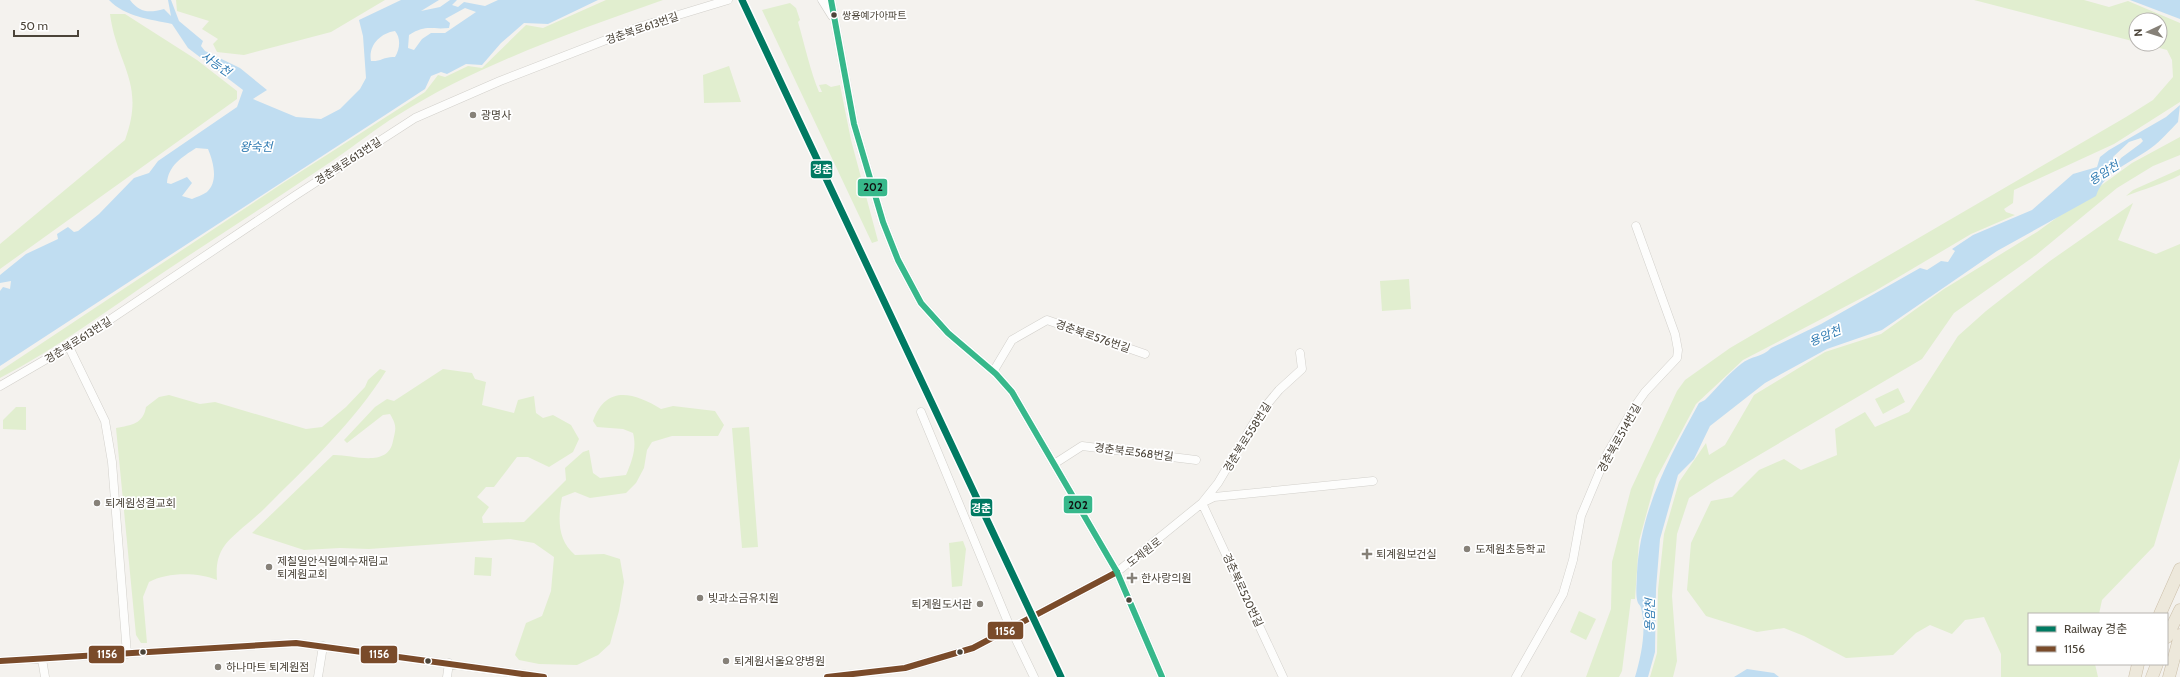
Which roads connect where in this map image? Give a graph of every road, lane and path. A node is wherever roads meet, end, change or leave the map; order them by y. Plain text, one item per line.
1 (728, 0) edge
2 (822, 0) edge
3 (831, 0) edge
4 (835, 21) junction
5 (1636, 226) dead end
6 (69, 347) junction
7 (1300, 353) dead end
8 (1145, 354) dead end
9 (993, 372) junction
10 (0, 386) edge
11 (921, 412) dead end
12 (1196, 460) dead end
13 (1054, 464) junction
14 (1373, 481) dead end
15 (1202, 503) junction
16 (2180, 570) edge
17 (1117, 572) junction
18 (2180, 610) edge
19 (2160, 613) edge
20 (1010, 627) junction
21 (2168, 635) edge
22 (2180, 635) edge
23 (323, 646) junction
24 (127, 654) junction
25 (42, 658) junction
26 (0, 661) edge
27 (449, 663) junction
28 (2138, 665) edge
29 (2157, 665) edge
30 (895, 673) edge
31 (45, 677) edge
32 (318, 677) edge
33 (447, 677) edge
34 (544, 677) edge
35 (827, 677) edge
36 (1034, 677) edge
37 (1162, 677) edge
38 (1283, 677) edge
39 (1516, 677) edge
40 (2134, 677) edge
41 (2152, 677) edge
42 (2169, 677) edge

1 - 6 street, 경춘북로613번길
2 - 4 street
3 - 4 street
4 - 9 street
5 - 39 street, 경춘북로514번길
6 - 10 street, 경춘북로613번길
6 - 24 street
7 - 15 street, 경춘북로558번길
8 - 9 street, 경춘북로576번길
9 - 13 street
11 - 20 street
12 - 13 street, 경춘북로568번길
13 - 17 street
14 - 15 street, 도제원로
15 - 17 street, 도제원로
15 - 38 street, 경춘북로520번길
16 - 19 highway
17 - 20 street, 도제원로
17 - 37 street
18 - 21 highway
20 - 30 street, 도제원로
20 - 36 street
22 - 42 highway
23 - 24 street
23 - 27 street
23 - 32 street
24 - 25 street
25 - 26 street
25 - 31 street
27 - 33 street
27 - 34 street
28 - 40 highway
29 - 41 highway
30 - 35 street, 도제원로

